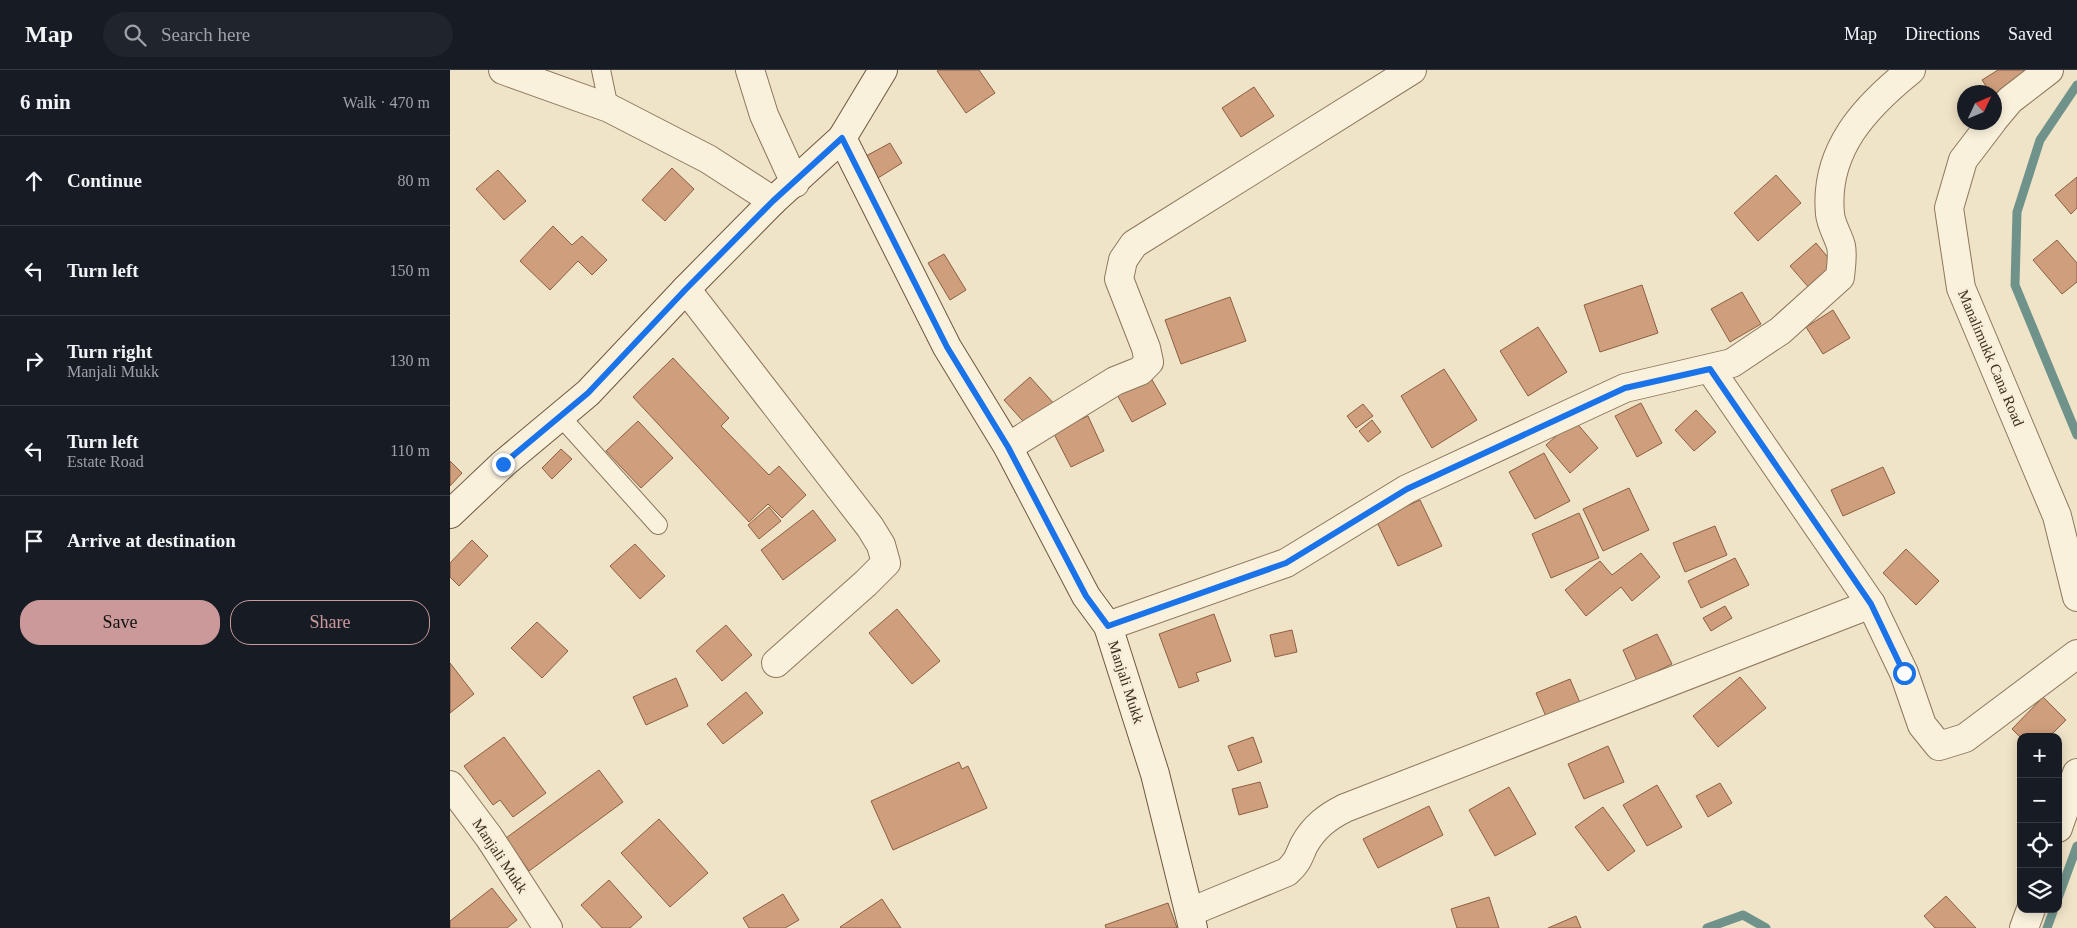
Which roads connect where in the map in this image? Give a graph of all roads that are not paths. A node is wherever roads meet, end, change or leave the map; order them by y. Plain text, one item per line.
1 (503, 70) edge
2 (601, 70) edge
3 (750, 70) edge
4 (883, 70) edge
5 (1412, 70) edge
6 (1911, 70) edge
7 (2050, 70) edge
8 (609, 108) junction
9 (2002, 110) edge
10 (1986, 130) edge
11 (842, 138) junction
12 (795, 183) junction
13 (773, 201) junction
14 (686, 289) junction
15 (1710, 369) junction
16 (561, 416) junction
17 (1008, 447) junction
18 (450, 514) edge
19 (658, 525) dead end
20 (2077, 597) edge
21 (1871, 604) junction
22 (1108, 626) junction
23 (2077, 654) edge
24 (776, 663) dead end
25 (2077, 773) edge
26 (450, 785) edge
27 (2060, 823) edge
28 (2030, 913) edge
29 (1192, 920) edge
30 (548, 928) edge
31 (2024, 928) edge

1 - 8 street
2 - 8 lane
3 - 12 street
4 - 11 street
5 - 17 street
6 - 15 street
7 - 9 street
8 - 13 street
10 - 20 street, Manalimukk Cana Road
11 - 12 street
11 - 17 street, Manjali Mukk
12 - 13 street
13 - 14 street
14 - 16 street
14 - 24 street
15 - 21 street
15 - 22 street
16 - 18 street
16 - 19 lane
17 - 22 street, Manjali Mukk
21 - 23 street
21 - 29 street
22 - 29 street, Manjali Mukk
25 - 27 street
26 - 30 street, Manjali Mukk
28 - 31 street

